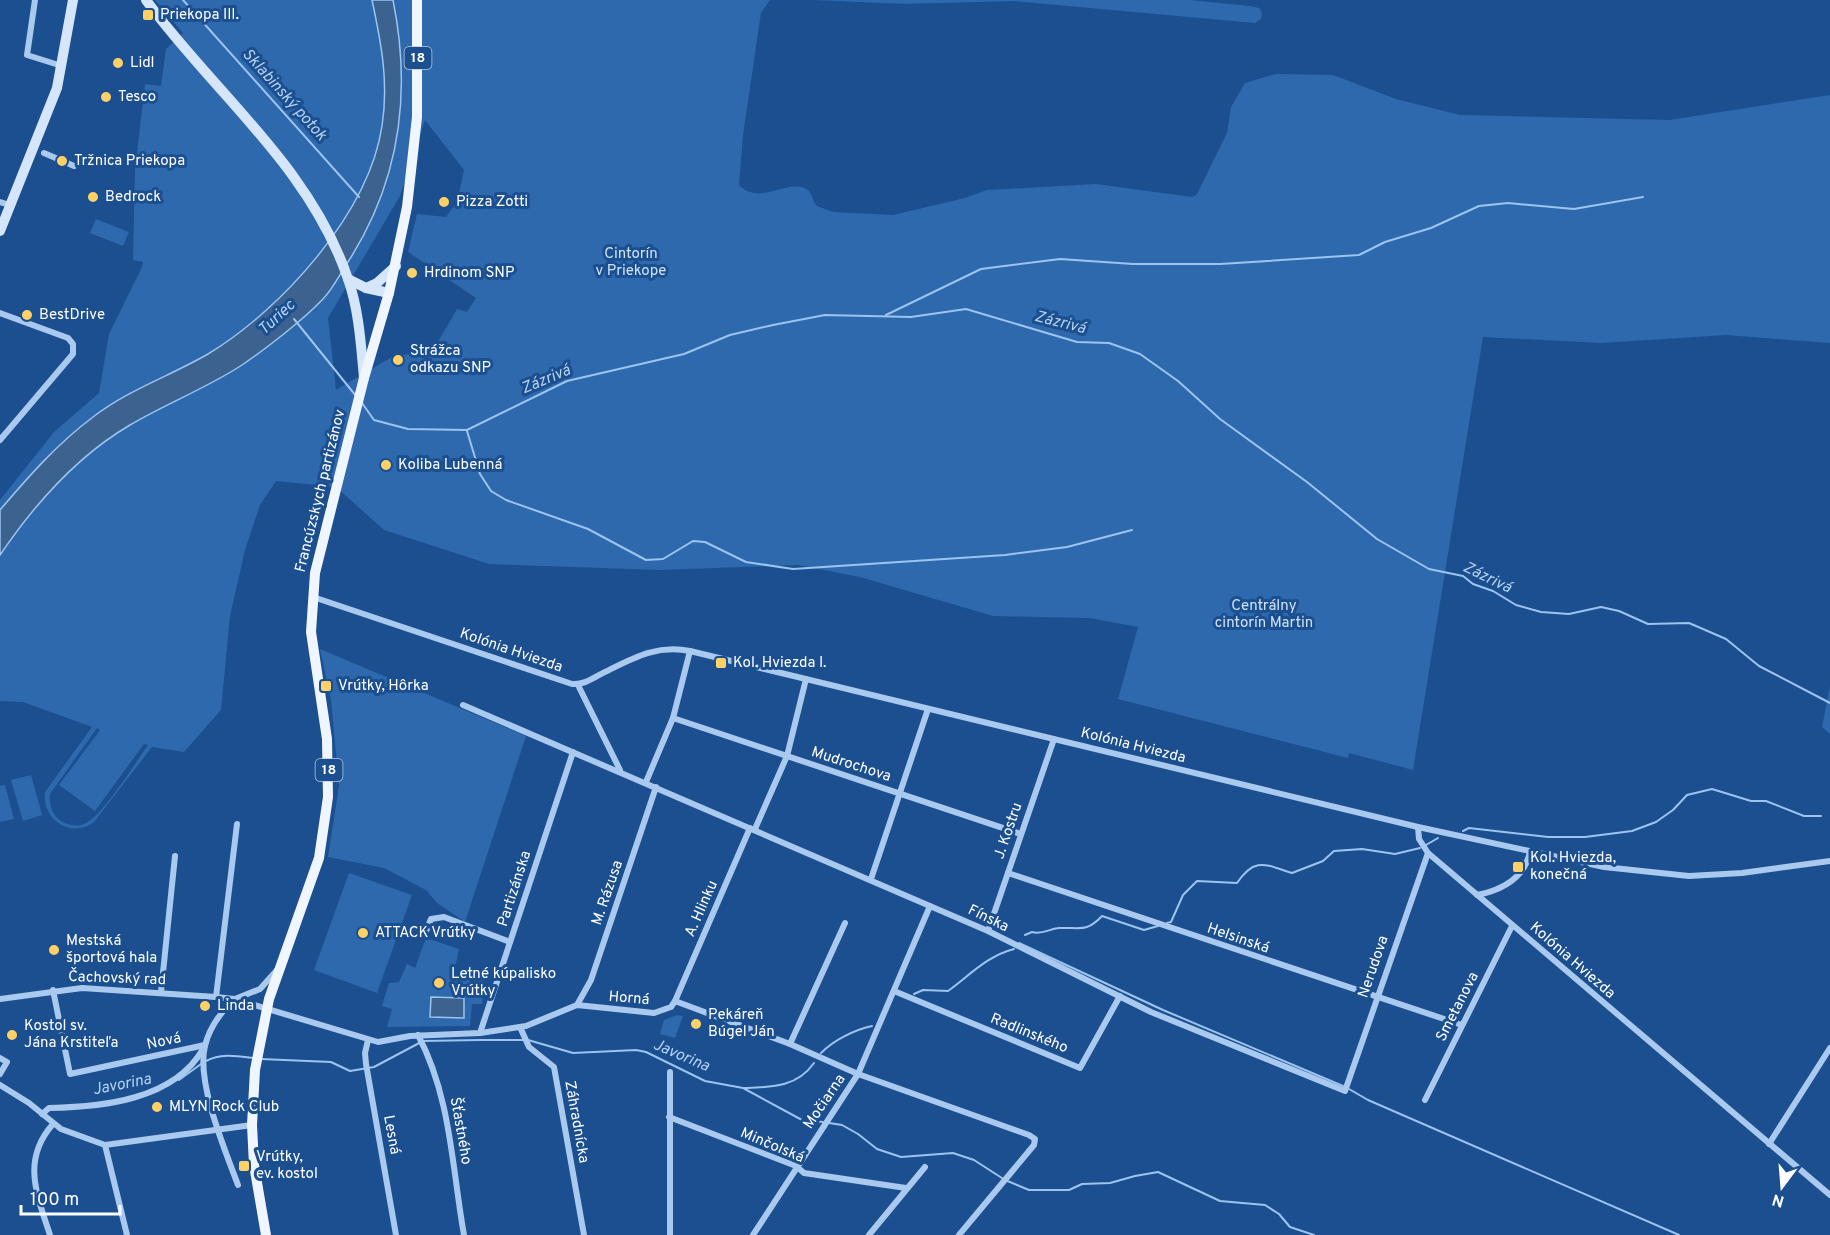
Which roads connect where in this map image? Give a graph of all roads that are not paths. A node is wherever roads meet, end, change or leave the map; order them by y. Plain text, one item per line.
1 (35, 0) edge
2 (73, 0) edge
3 (146, 0) edge
4 (417, 0) edge
5 (62, 66) junction
6 (44, 153) dead end
7 (74, 166) dead end
8 (5, 203) edge
9 (1, 225) edge
10 (396, 266) junction
11 (347, 276) junction
12 (366, 288) junction
13 (389, 293) junction
14 (0, 312) edge
15 (364, 378) junction
16 (0, 440) edge
17 (312, 597) junction
18 (690, 651) junction
19 (806, 679) junction
20 (578, 685) junction
21 (463, 705) dead end
22 (928, 709) junction
23 (673, 718) junction
24 (1054, 739) junction
25 (573, 752) junction
26 (787, 756) junction
27 (620, 771) junction
28 (646, 782) junction
29 (656, 787) junction
30 (900, 794) junction
31 (237, 824) dead end
32 (1418, 827) junction
33 (753, 829) junction
34 (1021, 834) junction
35 (1530, 852) junction
36 (1428, 853) junction
37 (175, 856) dead end
38 (1830, 861) edge
39 (1008, 873) junction
40 (871, 879) junction
41 (1477, 895) junction
42 (930, 906) junction
43 (845, 923) dead end
44 (1512, 926) junction
45 (426, 931) dead end
46 (988, 931) junction
47 (510, 942) junction
48 (281, 966) junction
49 (53, 990) junction
50 (894, 991) junction
51 (161, 992) junction
52 (1120, 996) junction
53 (216, 997) junction
54 (1376, 998) junction
55 (0, 999) edge
56 (234, 999) junction
57 (675, 1001) junction
58 (576, 1005) junction
59 (266, 1010) junction
60 (1462, 1025) junction
61 (520, 1027) junction
62 (480, 1033) junction
63 (368, 1040) junction
64 (421, 1040) junction
65 (790, 1044) junction
66 (205, 1046) junction
67 (1830, 1048) edge
68 (0, 1058) edge
69 (670, 1072) dead end
70 (0, 1074) edge
71 (858, 1074) junction
72 (0, 1085) edge
73 (1345, 1091) joint
74 (1425, 1100) dead end
75 (42, 1114) junction
76 (669, 1117) junction
77 (53, 1124) junction
78 (252, 1125) junction
79 (218, 1129) junction
80 (1769, 1144) junction
81 (105, 1145) junction
82 (796, 1166) junction
83 (925, 1167) dead end
84 (238, 1185) dead end
85 (906, 1188) junction
86 (1829, 1191) edge
87 (50, 1235) edge
88 (127, 1235) edge
89 (266, 1235) edge
90 (396, 1235) edge
91 (464, 1235) edge
92 (584, 1235) edge
93 (670, 1235) edge
94 (753, 1235) edge
95 (869, 1235) edge
96 (959, 1235) edge

1 - 5 street
2 - 5 street
3 - 11 street
4 - 10 main road, Francúzskych partizánov / 18
5 - 8 street
6 - 7 street
8 - 9 street
10 - 12 street
10 - 13 main road, Francúzskych partizánov / 18
11 - 12 street
11 - 15 street
12 - 13 street
13 - 15 main road, Francúzskych partizánov / 18
14 - 16 street
15 - 17 main road, Francúzskych partizánov / 18
17 - 20 street, Kolónia Hviezda
17 - 48 main road, Francúzskych partizánov / 18
18 - 19 street, Kolónia Hviezda
18 - 20 street, Kolónia Hviezda
18 - 23 street
19 - 22 street, Kolónia Hviezda
19 - 26 street, A. Hlinku
20 - 27 street
21 - 25 street, Fínska
22 - 24 street, Kolónia Hviezda
22 - 30 street
23 - 26 street, Mudrochova
23 - 28 street
24 - 32 street, Kolónia Hviezda
24 - 34 street, J. Kostru
25 - 27 street, Fínska
25 - 47 street, Partizánska
26 - 30 street, Mudrochova
26 - 33 street, A. Hlinku
27 - 28 street, Fínska
28 - 29 street, Fínska
29 - 33 street, Fínska
29 - 58 street, M. Rázusa
30 - 34 street, Mudrochova
30 - 40 street
31 - 53 street
32 - 35 street
32 - 36 street, Kolónia Hviezda
33 - 40 street, Fínska
33 - 57 street, A. Hlinku
34 - 39 street, J. Kostru
35 - 38 street
35 - 41 street
36 - 41 street, Kolónia Hviezda
36 - 54 street, Nerudova
37 - 51 street
39 - 46 street, J. Kostru
39 - 54 street, Helsinská
40 - 42 street, Fínska
41 - 44 street, Kolónia Hviezda
42 - 46 street, Fínska
42 - 50 street, Močiarna
43 - 65 street
44 - 60 street, Smetanova
44 - 80 street, Kolónia Hviezda
45 - 47 street
46 - 52 street, Fínska
47 - 62 street, Partizánska
48 - 56 street, Čachovský rad
48 - 59 main road, Francúzskych partizánov / 18
49 - 51 street, Čachovský rad
49 - 55 street, Čachovský rad
49 - 66 street, Nová
50 - 52 street, Radlinského
50 - 71 street, Močiarna
51 - 53 street, Čachovský rad
52 - 73 street, Fínska
53 - 56 street, Čachovský rad
54 - 60 street, Helsinská
54 - 73 street, Nerudova
56 - 59 street, Čachovský rad
56 - 66 street
57 - 58 street, Horná
57 - 65 street
58 - 61 street
59 - 63 street
59 - 78 main road, Francúzskych partizánov / 18
60 - 74 street, Smetanova
61 - 62 street
61 - 92 street, Záhradnícka
62 - 64 street
63 - 64 street
63 - 90 street, Lesná
64 - 91 street, Šťastného
65 - 71 street
66 - 75 street
66 - 79 street
67 - 80 street
68 - 70 street
69 - 76 street
71 - 82 street, Močiarna
71 - 96 street
72 - 75 street
75 - 77 street
76 - 82 street, Minčolská
76 - 93 street
77 - 81 street
77 - 87 street
78 - 79 street
78 - 89 main road, Francúzskych partizánov / 18
79 - 81 street
79 - 84 street
80 - 86 street, Kolónia Hviezda
81 - 88 street
82 - 85 street, Minčolská
82 - 94 street, Močiarna
83 - 85 street
85 - 95 street

